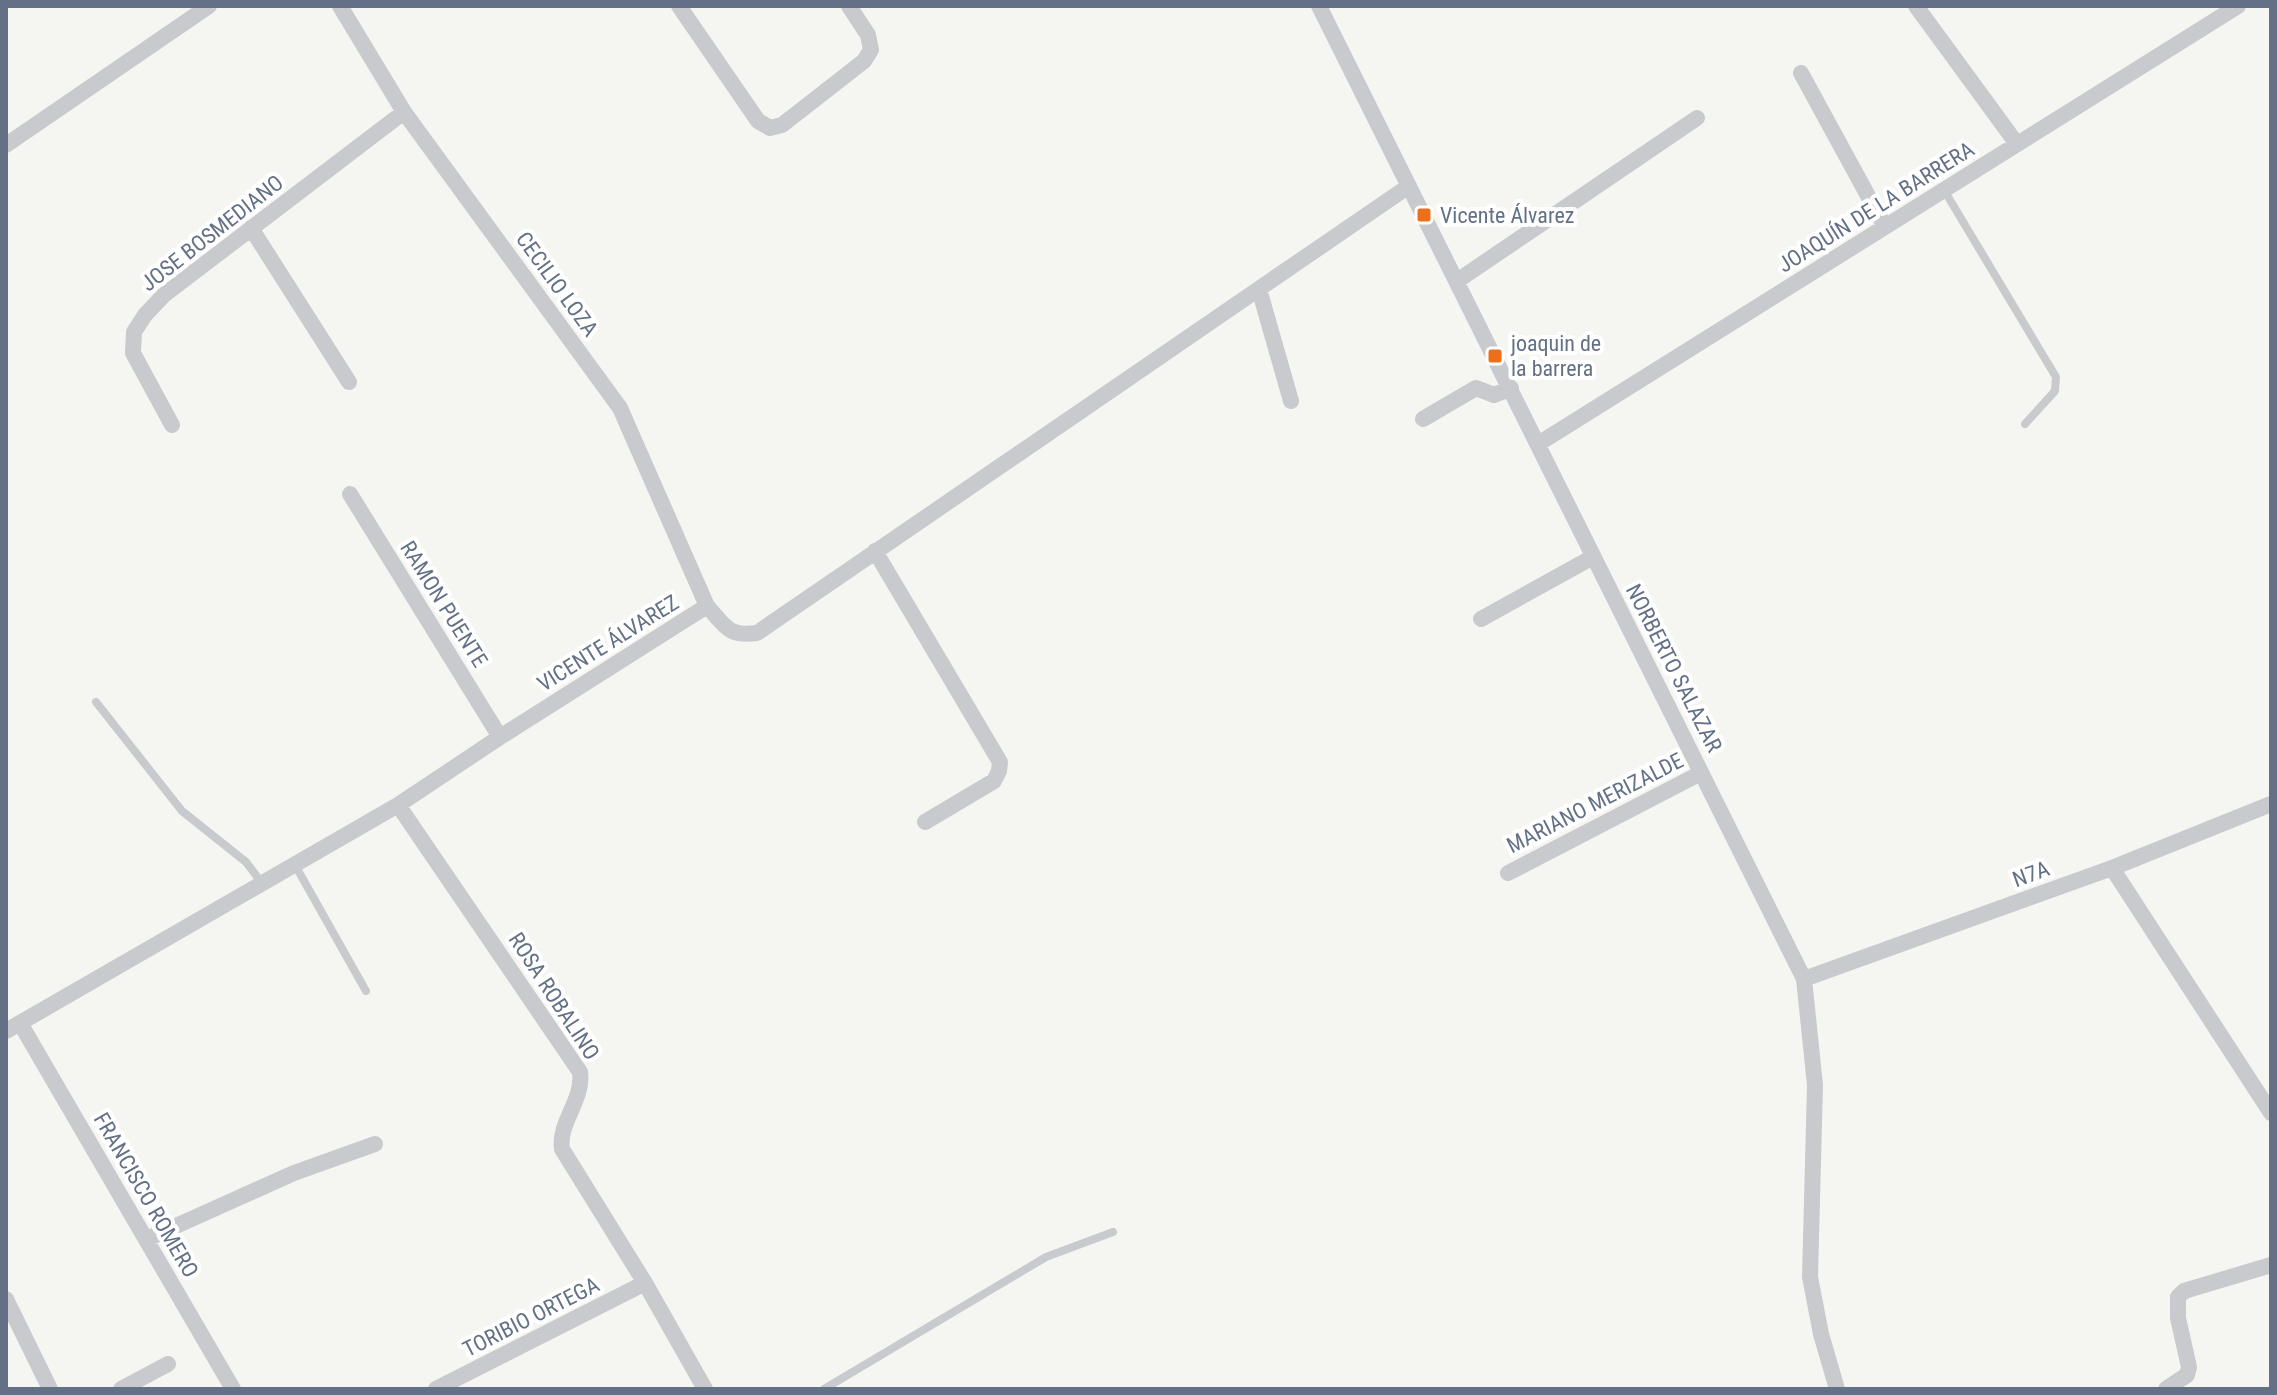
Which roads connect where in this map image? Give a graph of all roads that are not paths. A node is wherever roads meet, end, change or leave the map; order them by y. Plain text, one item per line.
1 (209, 6) edge
2 (340, 6) edge
3 (679, 6) edge
4 (849, 6) edge
5 (1319, 6) edge
6 (1916, 6) edge
7 (2238, 6) edge
8 (1801, 73) dead end
9 (404, 112) junction
10 (1697, 118) dead end
11 (2017, 144) junction
12 (6, 145) edge
13 (1409, 186) junction
14 (1944, 190) junction
15 (1885, 227) junction
16 (251, 228) junction
17 (1457, 281) junction
18 (1259, 289) junction
19 (349, 382) dead end
20 (1511, 388) junction
21 (1291, 401) dead end
22 (1423, 419) dead end
23 (2025, 424) dead end
24 (172, 425) dead end
25 (1538, 444) junction
26 (350, 494) dead end
27 (875, 551) junction
28 (1593, 557) junction
29 (707, 606) junction
30 (1481, 619) dead end
31 (96, 702) dead end
32 (500, 737) junction
33 (1701, 773) junction
34 (2271, 804) edge
35 (398, 805) junction
36 (925, 822) dead end
37 (295, 864) junction
38 (2112, 868) junction
39 (1508, 873) dead end
40 (262, 883) junction
41 (1804, 979) junction
42 (366, 991) dead end
43 (13, 1027) edge
44 (2271, 1113) edge
45 (375, 1144) dead end
46 (1113, 1232) dead end
47 (147, 1239) junction
48 (2271, 1265) edge
49 (645, 1283) junction
50 (6, 1299) edge
51 (168, 1364) dead end
52 (444, 1387) edge
53 (50, 1389) edge
54 (121, 1389) edge
55 (233, 1389) edge
56 (705, 1389) edge
57 (824, 1389) edge
58 (1837, 1389) edge
59 (2166, 1389) edge

1 - 12 street
2 - 9 street, CECILIO LOZA
3 - 4 street
5 - 13 street, NORBERTO SALAZAR
6 - 11 street
7 - 11 street, JOAQUÍN DE LA BARRERA
8 - 15 street
9 - 16 street, JOSE BOSMEDIANO
9 - 29 street, CECILIO LOZA
10 - 17 street
11 - 14 street, JOAQUÍN DE LA BARRERA
13 - 17 street, NORBERTO SALAZAR
13 - 18 street, VICENTE ÁLVAREZ
14 - 15 street, JOAQUÍN DE LA BARRERA
14 - 23 lane
15 - 25 street, JOAQUÍN DE LA BARRERA
16 - 19 street
16 - 24 street, JOSE BOSMEDIANO
17 - 20 street, NORBERTO SALAZAR
18 - 21 street
18 - 27 street, VICENTE ÁLVAREZ
20 - 22 street
20 - 25 street, NORBERTO SALAZAR
25 - 28 street, NORBERTO SALAZAR
26 - 32 street, RAMON PUENTE
27 - 29 street, VICENTE ÁLVAREZ
27 - 36 street
28 - 30 street
28 - 33 street, NORBERTO SALAZAR
29 - 32 street, VICENTE ÁLVAREZ
31 - 40 lane
32 - 35 street, VICENTE ÁLVAREZ
33 - 39 street, MARIANO MERIZALDE
33 - 41 street, NORBERTO SALAZAR
34 - 38 street, N7A
35 - 37 street, VICENTE ÁLVAREZ
35 - 49 street, ROSA ROBALINO
37 - 40 street, VICENTE ÁLVAREZ
37 - 42 lane
38 - 41 street, N7A
38 - 44 street
40 - 43 street, VICENTE ÁLVAREZ
41 - 58 street, NORBERTO SALAZAR
43 - 47 street, FRANCISCO ROMERO
45 - 47 street
46 - 57 lane
47 - 55 street, FRANCISCO ROMERO
48 - 59 street
49 - 52 street, TORIBIO ORTEGA
49 - 56 street, ROSA ROBALINO
50 - 53 street
51 - 54 street

